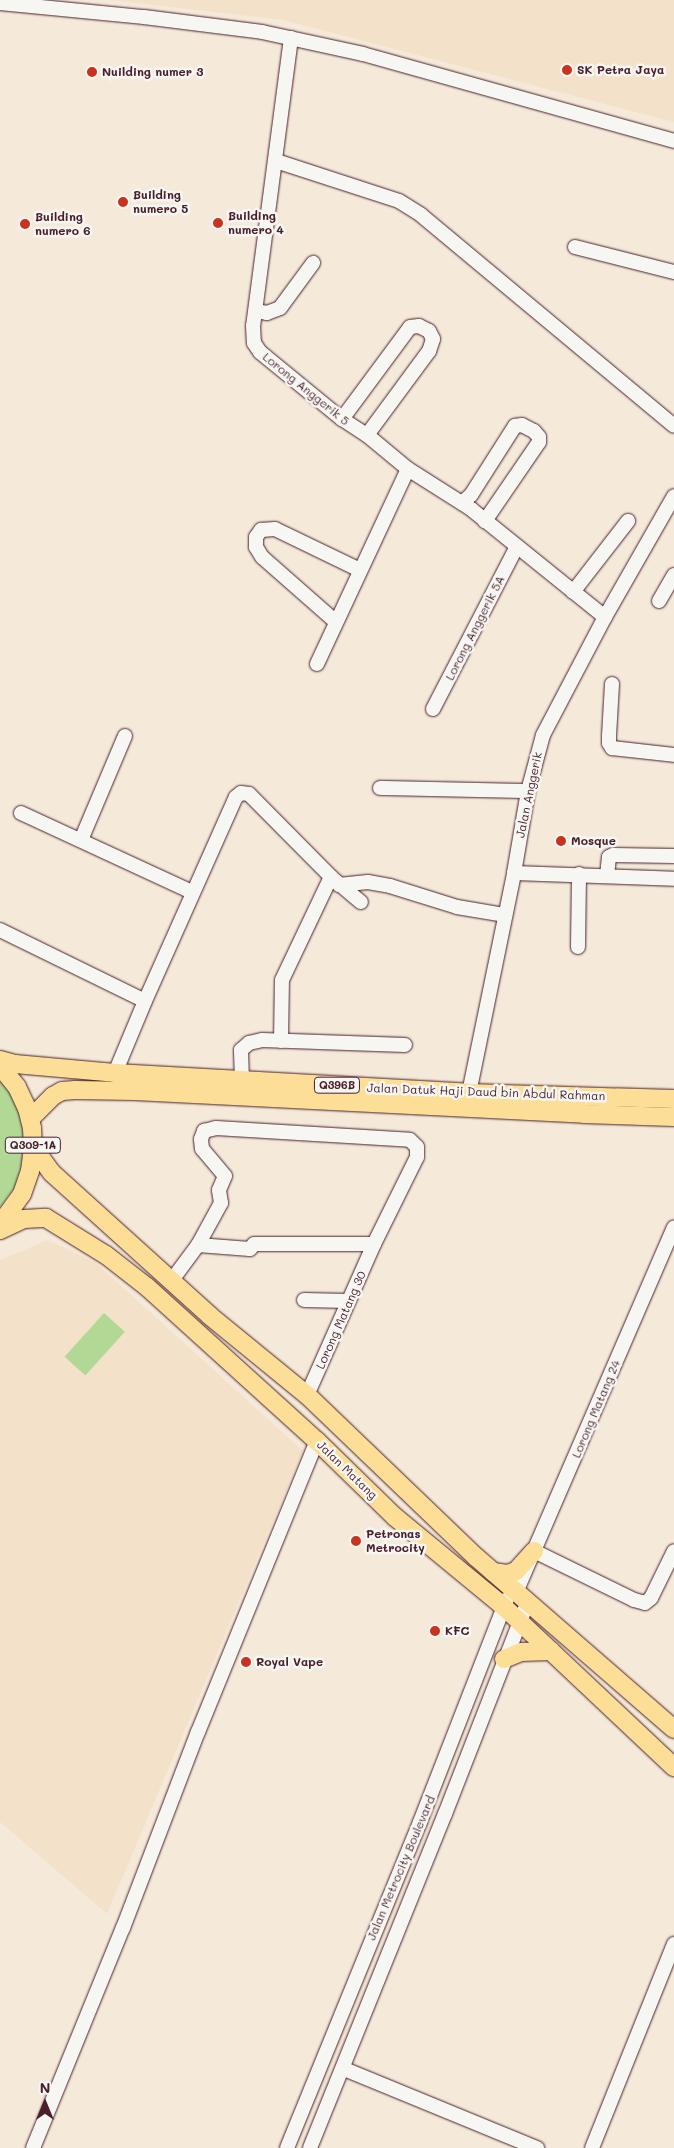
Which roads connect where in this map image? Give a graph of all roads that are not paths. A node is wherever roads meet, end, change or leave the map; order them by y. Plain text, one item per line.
1 (0, 3) edge
2 (291, 38) junction
3 (674, 141) edge
4 (276, 161) junction
5 (575, 247) dead end
6 (313, 263) dead end
7 (674, 272) edge
8 (256, 311) junction
9 (342, 419) junction
10 (674, 426) edge
11 (367, 435) junction
12 (408, 469) junction
13 (674, 496) edge
14 (462, 503) junction
15 (669, 516) edge
16 (485, 521) junction
17 (628, 521) dead end
18 (517, 546) junction
19 (360, 570) junction
20 (674, 575) edge
21 (573, 592) junction
22 (659, 601) dead end
23 (605, 617) junction
24 (336, 622) junction
25 (317, 664) dead end
26 (612, 684) dead end
27 (433, 709) dead end
28 (125, 736) dead end
29 (674, 755) edge
30 (380, 788) dead end
31 (528, 791) junction
32 (21, 813) dead end
33 (81, 840) junction
34 (674, 856) edge
35 (514, 873) junction
36 (579, 874) junction
37 (607, 876) junction
38 (674, 879) edge
39 (335, 881) junction
40 (192, 892) junction
41 (361, 902) dead end
42 (505, 915) junction
43 (0, 930) edge
44 (578, 947) dead end
45 (145, 1001) junction
46 (281, 1041) junction
47 (405, 1045) dead end
48 (0, 1060) edge
49 (0, 1066) edge
50 (115, 1073) junction
51 (242, 1080) junction
52 (469, 1093) junction
53 (674, 1099) edge
54 (674, 1117) edge
55 (30, 1119) junction
56 (33, 1147) junction
57 (0, 1224) edge
58 (674, 1227) edge
59 (0, 1230) edge
60 (374, 1244) junction
61 (198, 1246) junction
62 (172, 1280) junction
63 (304, 1300) dead end
64 (348, 1301) junction
65 (307, 1395) junction
66 (317, 1441) junction
67 (534, 1551) junction
68 (674, 1551) edge
69 (494, 1572) junction
70 (519, 1593) junction
71 (503, 1606) junction
72 (518, 1620) junction
73 (551, 1651) junction
74 (504, 1659) junction
75 (674, 1729) edge
76 (444, 1763) junction
77 (674, 1767) edge
78 (462, 1770) junction
79 (674, 1944) edge
80 (344, 2069) junction
81 (33, 2148) edge
82 (287, 2148) edge
83 (310, 2148) edge
84 (537, 2148) edge
85 (592, 2148) edge

1 - 2 street
2 - 3 street
2 - 4 street, Lorong Anggerik 5
4 - 8 street, Lorong Anggerik 5
4 - 10 street
5 - 7 street
6 - 8 street
8 - 9 street, Lorong Anggerik 5
9 - 11 street, Lorong Anggerik 5
9 - 11 street
11 - 12 street, Lorong Anggerik 5
12 - 14 street, Lorong Anggerik 5
12 - 19 street
13 - 15 street, Jalan Anggerik
14 - 16 street, Lorong Anggerik 5
14 - 16 street
15 - 23 street, Jalan Anggerik
16 - 18 street, Lorong Anggerik 5
17 - 21 street
18 - 21 street, Lorong Anggerik 5
18 - 27 street, Lorong Anggerik 5A
19 - 24 street
19 - 24 street
20 - 22 street
21 - 23 street, Lorong Anggerik 5
23 - 31 street, Jalan Anggerik
24 - 25 street
26 - 29 street
28 - 33 street
30 - 31 street
31 - 35 street, Jalan Anggerik
32 - 33 street
33 - 40 street
34 - 37 street
35 - 36 street
35 - 42 street, Jalan Anggerik
36 - 37 street
36 - 44 street
37 - 38 street
39 - 40 street
39 - 41 street
39 - 42 street
39 - 46 street
40 - 45 street
42 - 52 street, Jalan Anggerik
43 - 45 street
45 - 50 street
46 - 47 street
46 - 51 street
48 - 50 main road, Jalan Datuk Haji Daud bin Abdul Rahman / Q396B
49 - 55 main road, Q309-1A
50 - 51 main road, Jalan Datuk Haji Daud bin Abdul Rahman / Q396B
51 - 52 main road, Jalan Datuk Haji Daud bin Abdul Rahman / Q396B
52 - 53 main road, Jalan Datuk Haji Daud bin Abdul Rahman / Q396B
54 - 55 main road, Jalan Datuk Haji Daud bin Abdul Rahman
55 - 56 main road, Q309-1A
56 - 57 main road, Q309-1A
56 - 62 main road, Jalan Matang
58 - 67 street, Lorong Matang 24
59 - 66 main road, Jalan Matang
60 - 61 street
60 - 61 street, Lorong Matang 30
60 - 64 street, Lorong Matang 30
61 - 62 street
62 - 65 main road, Jalan Matang
63 - 64 street
64 - 65 street, Lorong Matang 30
65 - 69 main road, Jalan Matang
66 - 71 main road, Jalan Matang
66 - 81 street
67 - 68 street
67 - 69 main road
67 - 70 street, Lorong Matang 24
69 - 70 main road, Jalan Matang
70 - 71 street, Jalan Metrocity Boulevard
70 - 72 street, Jalan Metrocity Boulevard
70 - 75 main road, Jalan Matang
71 - 72 main road, Jalan Matang
71 - 76 street, Jalan Metrocity Boulevard
72 - 73 main road, Jalan Matang
72 - 74 street, Jalan Metrocity Boulevard
73 - 74 main road
73 - 77 main road, Jalan Matang
74 - 78 street, Jalan Metrocity Boulevard
76 - 78 street
76 - 82 street, Jalan Metrocity Boulevard
78 - 80 street, Jalan Metrocity Boulevard
79 - 85 street
80 - 83 street, Jalan Metrocity Boulevard
80 - 84 street

